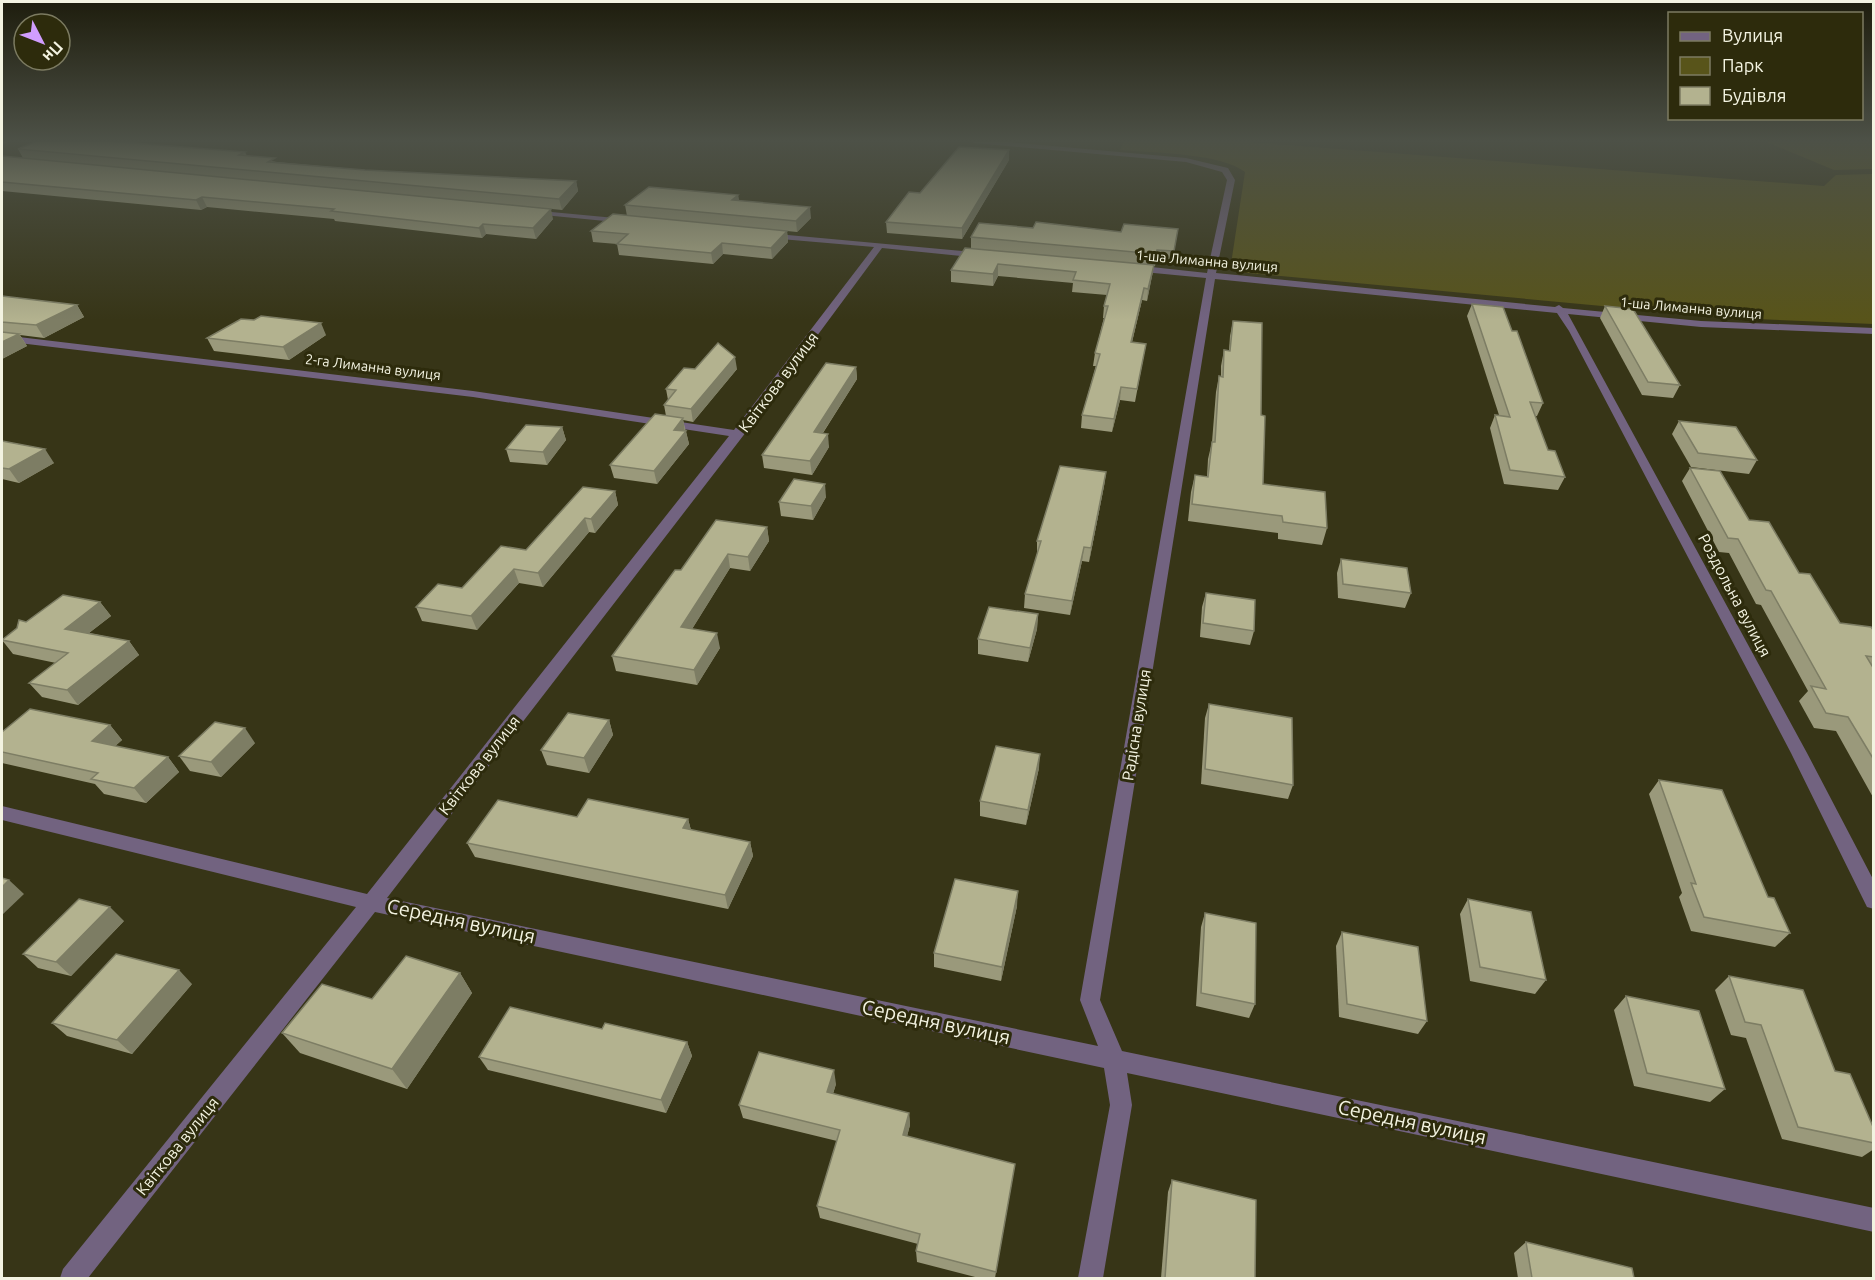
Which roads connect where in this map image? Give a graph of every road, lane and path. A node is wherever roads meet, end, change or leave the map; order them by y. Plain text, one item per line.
1 (1227, 201) edge
2 (522, 211) edge
3 (641, 223) edge
4 (760, 235) edge
5 (879, 246) junction
6 (986, 255) edge
7 (1128, 268) edge
8 (1211, 275) junction
9 (1559, 308) junction
10 (1874, 331) edge
11 (2, 338) edge
12 (739, 434) junction
13 (2, 813) edge
14 (1874, 901) edge
15 (372, 903) junction
16 (1114, 1059) junction
17 (1874, 1220) edge
18 (72, 1278) edge
19 (1090, 1278) edge

1 - 8 street, Радісна вулиця
2 - 3 street
4 - 5 street
5 - 6 street
5 - 12 street, Квіткова вулиця
7 - 8 street, 1-ша Лиманна вулиця
8 - 9 street, 1-ша Лиманна вулиця
8 - 16 street, Радісна вулиця
9 - 10 street, 1-ша Лиманна вулиця
9 - 14 street, Роздольна вулиця
11 - 12 street, 2-га Лиманна вулиця
12 - 15 street, Квіткова вулиця
13 - 15 street, Середня вулиця
15 - 16 street, Середня вулиця
15 - 18 street, Квіткова вулиця
16 - 17 street, Середня вулиця
16 - 19 street, Радісна вулиця

